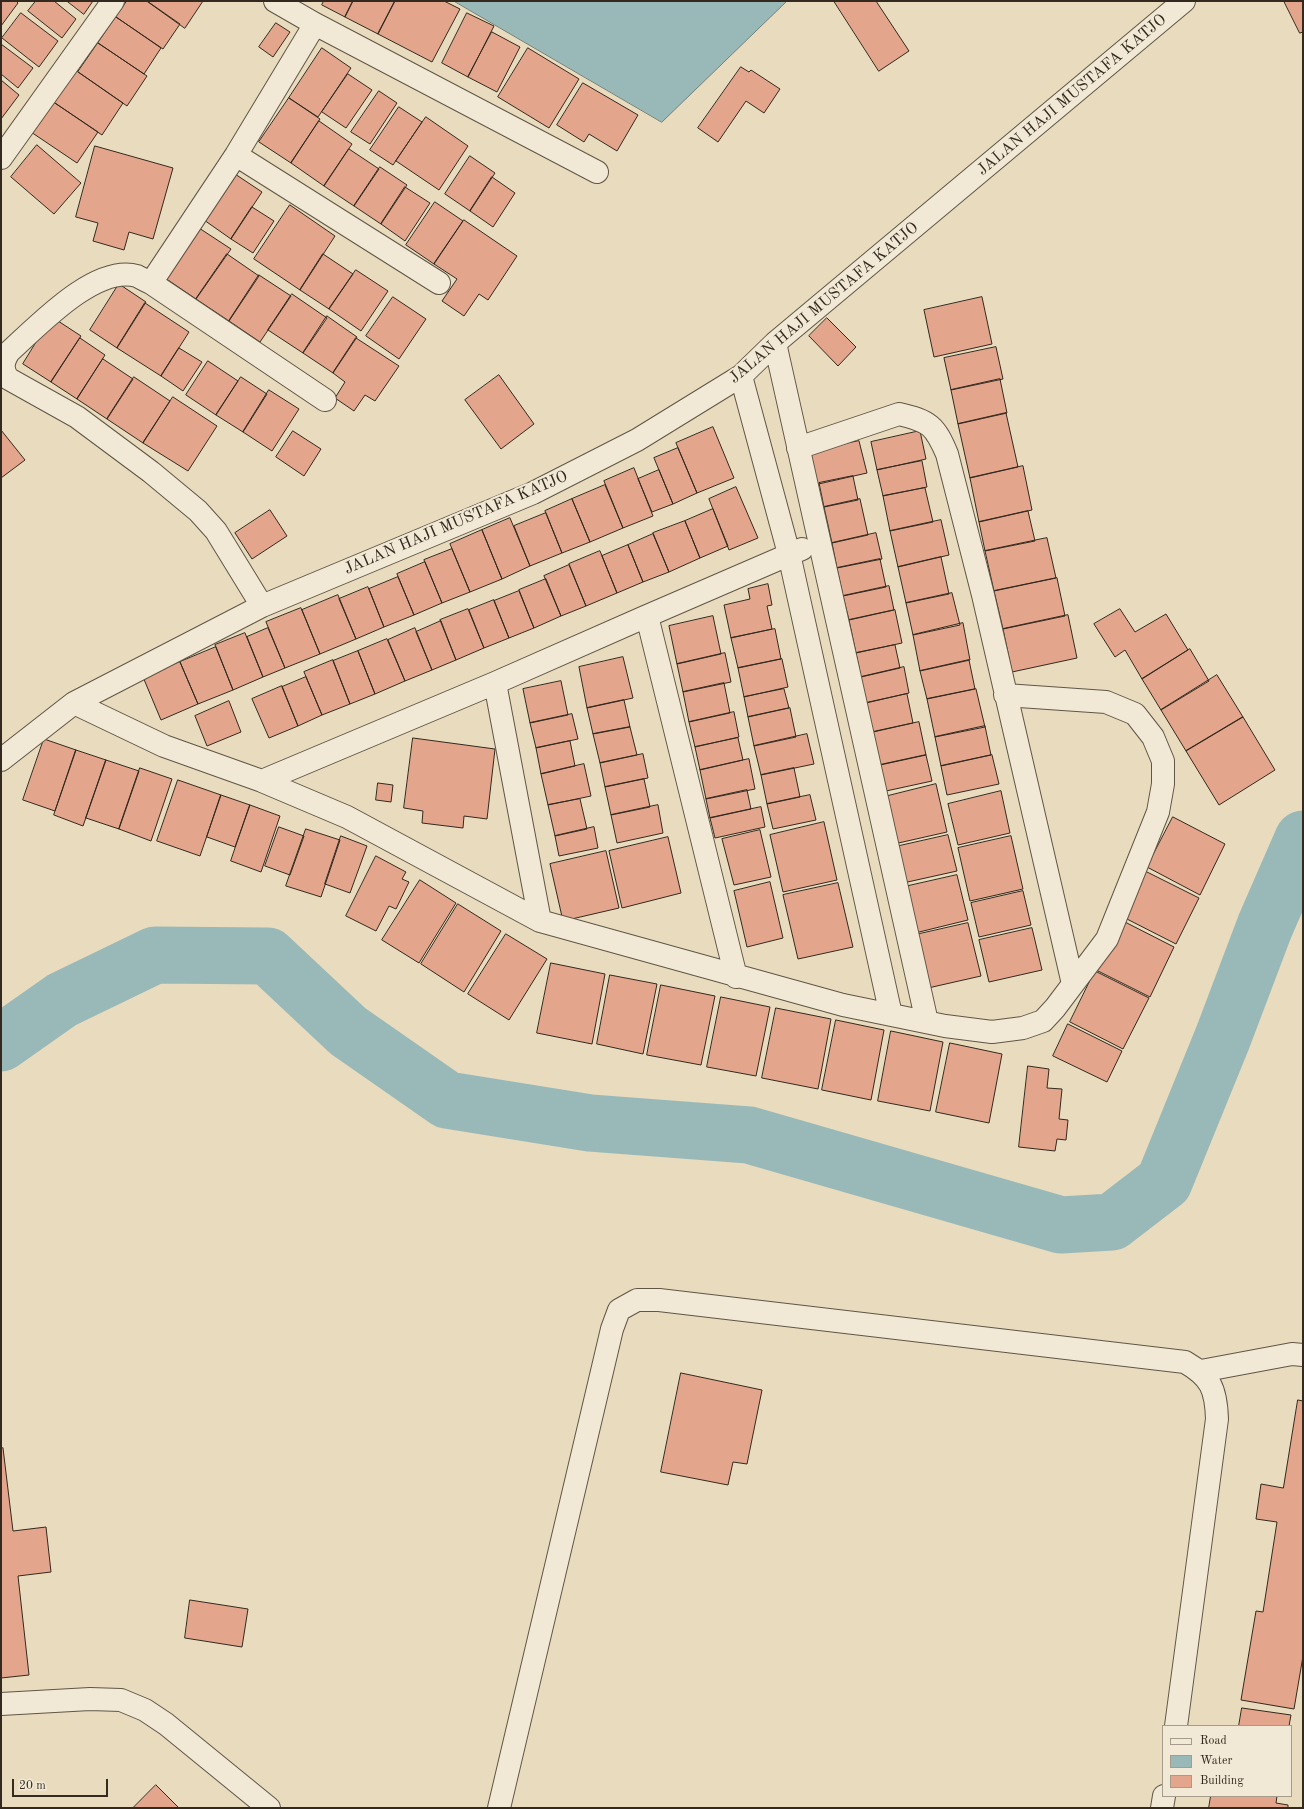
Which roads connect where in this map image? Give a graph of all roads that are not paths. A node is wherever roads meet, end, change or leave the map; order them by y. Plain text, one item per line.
1 (113, 1) edge
2 (275, 1) edge
3 (1184, 1) edge
4 (315, 24) junction
5 (236, 155) junction
6 (1, 158) edge
7 (597, 172) dead end
8 (151, 283) junction
9 (439, 283) dead end
10 (775, 343) junction
11 (741, 376) junction
12 (325, 400) dead end
13 (798, 448) junction
14 (819, 543) junction
15 (789, 554) junction
16 (262, 606) junction
17 (647, 616) junction
18 (495, 683) junction
19 (1005, 695) junction
20 (74, 703) junction
21 (1, 760) edge
22 (262, 781) junction
23 (540, 921) junction
24 (736, 977) junction
25 (1072, 984) junction
26 (891, 1015) junction
27 (927, 1022) junction
28 (1303, 1356) edge
29 (1201, 1371) junction
30 (1, 1704) edge
31 (1176, 1725) edge
32 (1164, 1797) edge
33 (269, 1808) edge
34 (499, 1808) edge
35 (1162, 1808) edge

1 - 6 street
2 - 4 street
3 - 10 street, JALAN HAJI MUSTAFA KATJO
4 - 5 street
4 - 7 street
5 - 8 street
5 - 9 street
8 - 12 street
8 - 16 street
10 - 11 street, JALAN HAJI MUSTAFA KATJO
10 - 13 street
11 - 15 street
11 - 16 street, JALAN HAJI MUSTAFA KATJO
13 - 14 street
13 - 19 street
14 - 15 street
14 - 27 street
15 - 17 street
15 - 26 street
16 - 20 street, JALAN HAJI MUSTAFA KATJO
17 - 18 street
17 - 24 street
18 - 22 street
18 - 23 street
19 - 25 street
19 - 25 street
20 - 21 street, JALAN HAJI MUSTAFA KATJO
20 - 22 street
22 - 23 street
23 - 24 street
24 - 26 street
25 - 27 street
26 - 27 street
28 - 29 street
29 - 31 street
29 - 34 street
30 - 33 street
32 - 35 street

